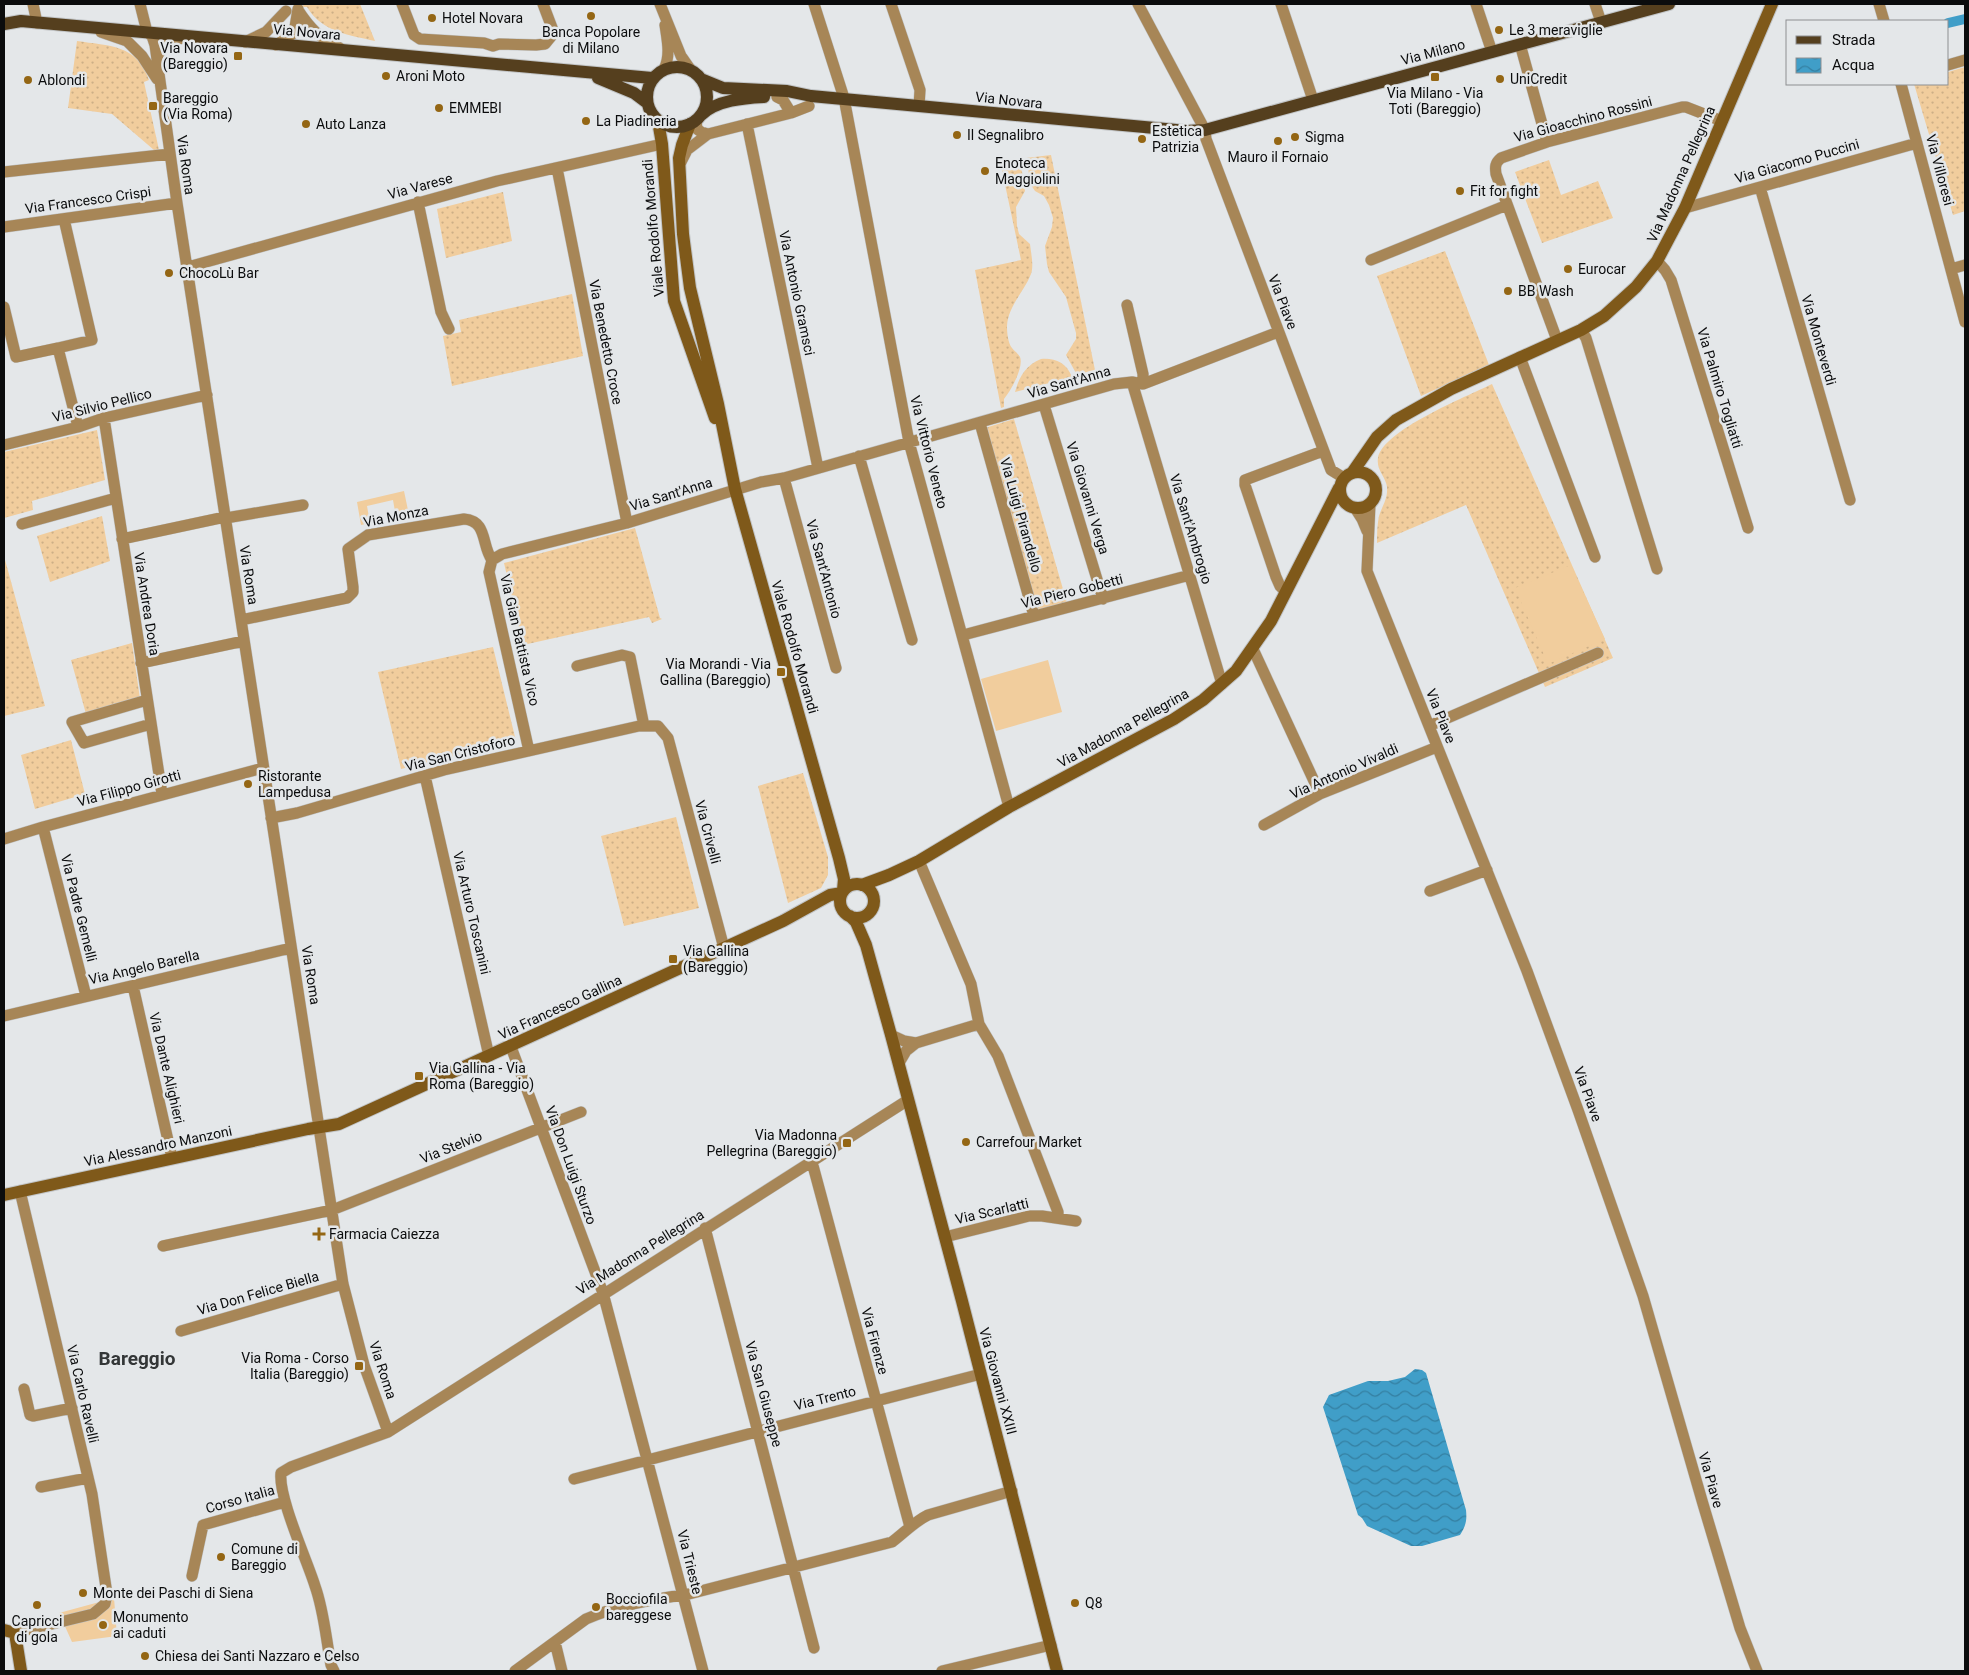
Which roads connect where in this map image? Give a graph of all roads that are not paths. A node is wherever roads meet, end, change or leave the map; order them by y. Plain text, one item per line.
1 (33, 4) edge
2 (140, 4) edge
3 (402, 4) edge
4 (543, 4) edge
5 (814, 4) edge
6 (891, 4) edge
7 (1138, 4) edge
8 (1280, 4) edge
9 (1476, 4) edge
10 (1595, 4) edge
11 (1669, 4) edge
12 (1772, 4) edge
13 (1879, 4) edge
14 (1655, 6) edge
15 (292, 7) edge
16 (4, 17) edge
17 (1884, 20) edge
18 (21, 21) junction
19 (1601, 22) junction
20 (37, 23) junction
21 (4, 24) edge
22 (88, 27) junction
23 (147, 32) junction
24 (189, 36) junction
25 (244, 42) junction
26 (286, 43) junction
27 (1520, 44) junction
28 (493, 46) junction
29 (346, 51) junction
30 (1492, 52) junction
31 (1965, 60) edge
32 (153, 62) junction
33 (486, 64) junction
34 (1949, 65) edge
35 (664, 69) junction
36 (690, 69) junction
37 (589, 73) junction
38 (652, 78) junction
39 (701, 79) junction
40 (1901, 85) edge
41 (777, 97) junction
42 (844, 98) junction
43 (1313, 100) junction
44 (810, 101) junction
45 (646, 102) junction
46 (919, 106) junction
47 (791, 113) junction
48 (696, 120) junction
49 (658, 121) junction
50 (1722, 121) junction
51 (747, 124) junction
52 (1205, 130) junction
53 (708, 134) junction
54 (1547, 142) junction
55 (1918, 143) junction
56 (662, 144) junction
57 (170, 154) junction
58 (556, 168) junction
59 (679, 168) junction
60 (4, 172) edge
61 (1760, 188) junction
62 (418, 202) junction
63 (177, 203) junction
64 (1507, 205) junction
65 (1685, 208) junction
66 (64, 219) junction
67 (4, 227) edge
68 (1371, 260) dead end
69 (1657, 261) junction
70 (1965, 265) edge
71 (188, 267) junction
72 (1951, 269) junction
73 (1126, 305) dead end
74 (4, 307) edge
75 (1965, 322) edge
76 (449, 330) dead end
77 (1581, 330) junction
78 (1278, 332) junction
79 (1557, 340) junction
80 (58, 348) junction
81 (1520, 358) junction
82 (1137, 383) junction
83 (207, 395) junction
84 (1044, 405) junction
85 (104, 418) junction
86 (980, 423) junction
87 (78, 427) junction
88 (909, 442) junction
89 (725, 443) junction
90 (4, 445) edge
91 (1369, 450) junction
92 (1323, 451) junction
93 (859, 456) junction
94 (818, 468) junction
95 (1368, 475) junction
96 (784, 478) junction
97 (1345, 479) junction
98 (735, 489) junction
99 (116, 498) junction
100 (1850, 500) dead end
101 (1370, 504) junction
102 (303, 505) dead end
103 (1352, 508) junction
104 (226, 518) junction
105 (464, 519) joint
106 (1324, 520) junction
107 (626, 523) junction
108 (22, 524) dead end
109 (1748, 528) dead end
110 (1369, 537) junction
111 (122, 539) junction
112 (1595, 557) dead end
113 (492, 560) junction
114 (1656, 568) dead end
115 (1190, 575) junction
116 (1286, 592) junction
117 (1103, 599) junction
118 (1034, 616) junction
119 (241, 620) junction
120 (963, 638) junction
121 (912, 640) dead end
122 (244, 641) junction
123 (1253, 649) junction
124 (1598, 653) dead end
125 (141, 663) junction
126 (578, 666) dead end
127 (836, 668) dead end
128 (1222, 684) junction
129 (147, 700) junction
130 (151, 724) junction
131 (644, 726) junction
132 (658, 726) joint
133 (1429, 726) junction
134 (1437, 747) junction
135 (529, 751) junction
136 (263, 768) junction
137 (425, 776) junction
138 (162, 794) junction
139 (1320, 794) junction
140 (1009, 807) junction
141 (271, 818) junction
142 (1264, 825) dead end
143 (43, 827) junction
144 (4, 839) edge
145 (840, 858) junction
146 (918, 861) junction
147 (1487, 870) junction
148 (890, 875) junction
149 (859, 885) junction
150 (1430, 891) dead end
151 (843, 892) junction
152 (874, 898) junction
153 (810, 906) junction
154 (870, 912) junction
155 (848, 915) junction
156 (866, 945) junction
157 (292, 948) junction
158 (724, 948) junction
159 (133, 986) junction
160 (86, 996) junction
161 (4, 1016) edge
162 (979, 1024) junction
163 (891, 1035) junction
164 (916, 1043) junction
165 (511, 1046) junction
166 (489, 1056) junction
167 (899, 1063) junction
168 (908, 1100) junction
169 (581, 1112) dead end
170 (320, 1127) junction
171 (542, 1128) junction
172 (172, 1158) junction
173 (812, 1162) junction
174 (20, 1192) junction
175 (4, 1195) edge
176 (332, 1210) junction
177 (1058, 1218) junction
178 (1076, 1221) dead end
179 (705, 1228) junction
180 (945, 1237) junction
181 (163, 1246) dead end
182 (343, 1284) junction
183 (603, 1293) junction
184 (181, 1331) dead end
185 (981, 1374) junction
186 (24, 1389) dead end
187 (876, 1400) junction
188 (72, 1408) junction
189 (758, 1430) junction
190 (388, 1432) junction
191 (648, 1460) junction
192 (88, 1478) junction
193 (574, 1479) dead end
194 (40, 1487) dead end
195 (1012, 1491) junction
196 (285, 1502) junction
197 (910, 1527) junction
198 (794, 1568) junction
199 (192, 1576) dead end
200 (683, 1595) junction
201 (10, 1631) edge
202 (554, 1642) junction
203 (1051, 1645) junction
204 (814, 1648) dead end
205 (21, 1671) edge
206 (334, 1671) edge
207 (515, 1671) edge
208 (562, 1671) edge
209 (703, 1671) edge
210 (942, 1671) edge
211 (1057, 1671) edge
212 (1757, 1671) edge

1 - 20 street
2 - 23 street, Via Roma
3 - 28 street
4 - 28 street
5 - 42 street, Via Vittorio Veneto
6 - 46 street
7 - 52 street, Via Piave
8 - 43 street
9 - 30 street
10 - 19 street
11 - 14 main road, Via Milano
12 - 50 street, Via Madonna Pellegrina
13 - 17 street
14 - 19 main road, Via Milano
15 - 25 street
15 - 26 street
15 - 29 street
16 - 18 street
18 - 20 main road, Via Novara
18 - 21 main road, Via Novara
19 - 27 main road, Via Milano
20 - 22 main road, Via Novara
22 - 23 main road, Via Novara
22 - 32 street
23 - 24 main road, Via Novara
23 - 32 street, Via Roma
24 - 25 main road, Via Novara
24 - 32 street
25 - 26 main road, Via Novara
26 - 29 main road, Via Novara
27 - 30 main road, Via Milano
27 - 54 street
28 - 33 street
29 - 33 main road, Via Novara
30 - 43 main road, Via Milano
31 - 34 street
32 - 57 street, Via Roma
33 - 37 main road, Via Novara
35 - 36 main road
35 - 36 street
35 - 38 main road
36 - 39 main road
37 - 38 main road, Via Novara
37 - 45 main road, Via Novara
38 - 45 main road
39 - 44 main road, Via Novara
39 - 48 main road
40 - 55 street, Via Villoresi
41 - 44 main road, Via Novara
41 - 47 street
41 - 48 main road, Via Novara
42 - 44 main road, Via Novara
42 - 46 main road, Via Novara
42 - 88 street, Via Vittorio Veneto
43 - 52 main road, Via Milano
44 - 47 street
45 - 49 main road
46 - 52 main road, Via Novara
47 - 51 street
48 - 49 main road
48 - 53 street
48 - 59 street, Viale Rodolfo Morandi
49 - 56 street, Viale Rodolfo Morandi
50 - 54 street, Via Gioacchino Rossini
50 - 65 street, Via Madonna Pellegrina
51 - 53 street
51 - 94 street, Via Antonio Gramsci
52 - 78 street, Via Piave
53 - 59 street
54 - 64 street, Via Gioacchino Rossini
55 - 61 street, Via Giacomo Puccini
55 - 72 street, Via Villoresi
56 - 58 street, Via Varese
56 - 89 street, Viale Rodolfo Morandi
57 - 60 street
57 - 63 street, Via Roma
58 - 62 street, Via Varese
58 - 107 street, Via Benedetto Croce
59 - 89 street, Viale Rodolfo Morandi
61 - 65 street, Via Giacomo Puccini
61 - 100 street, Via Monteverdi
62 - 71 street, Via Varese
62 - 76 street
63 - 66 street, Via Francesco Crispi
63 - 71 street, Via Roma
64 - 68 street
64 - 79 street, Via Gioacchino Rossini
65 - 69 street, Via Madonna Pellegrina
66 - 67 street, Via Francesco Crispi
66 - 80 street
69 - 77 street, Via Madonna Pellegrina
69 - 109 street, Via Palmiro Togliatti
70 - 72 street
71 - 83 street, Via Roma
72 - 75 street, Via Villoresi
73 - 82 street
74 - 80 street
77 - 79 street, Via Madonna Pellegrina
77 - 114 street
78 - 82 street, Via Sant'Anna
78 - 92 street, Via Piave
79 - 81 street, Via Madonna Pellegrina
80 - 87 street
81 - 91 street, Via Madonna Pellegrina
81 - 112 street
82 - 84 street, Via Sant'Anna
82 - 115 street, Via Sant'Ambrogio
83 - 85 street, Via Silvio Pellico
83 - 104 street, Via Roma
84 - 86 street, Via Sant'Anna
84 - 117 street, Via Giovanni Verga
85 - 87 street, Via Silvio Pellico
85 - 99 street, Via Andrea Doria
86 - 88 street, Via Sant'Anna
86 - 118 street, Via Luigi Pirandello
87 - 90 street, Via Silvio Pellico
88 - 93 street, Via Sant'Anna
88 - 120 street, Via Vittorio Veneto
89 - 98 street, Viale Rodolfo Morandi
91 - 95 street
91 - 97 street, Via Madonna Pellegrina
92 - 97 street, Via Piave
92 - 116 street
93 - 94 street, Via Sant'Anna
93 - 121 street
94 - 96 street, Via Sant'Anna
95 - 97 street
95 - 101 street
96 - 98 street, Via Sant'Anna
96 - 127 street, Via Sant'Antonio
97 - 103 street
97 - 106 street, Via Madonna Pellegrina
98 - 107 street, Via Sant'Anna
98 - 145 street, Viale Rodolfo Morandi
99 - 108 street
99 - 111 street, Via Andrea Doria
101 - 103 street
101 - 110 street, Via Piave
102 - 104 street
103 - 106 street
103 - 110 street, Via Piave
104 - 111 street
104 - 119 street, Via Roma
105 - 113 street, Via Gian Battista Vico
105 - 119 street, Via Monza
106 - 116 street, Via Madonna Pellegrina
107 - 113 street, Via Sant'Anna
110 - 133 street, Via Piave
111 - 125 street, Via Andrea Doria
113 - 135 street, Via Gian Battista Vico
115 - 117 street, Via Piero Gobetti
115 - 128 street, Via Sant'Ambrogio
116 - 123 street, Via Madonna Pellegrina
117 - 118 street, Via Piero Gobetti
118 - 120 street, Via Piero Gobetti
119 - 122 street, Via Roma
120 - 140 street, Via Vittorio Veneto
122 - 125 street
122 - 136 street, Via Roma
123 - 128 street, Via Madonna Pellegrina
123 - 139 street
124 - 133 street
125 - 129 street, Via Andrea Doria
126 - 131 street
128 - 140 street, Via Madonna Pellegrina
129 - 130 street, Via Andrea Doria
129 - 130 street
130 - 138 street, Via Andrea Doria
131 - 132 street, Via San Cristoforo
131 - 135 street, Via San Cristoforo
132 - 158 street, Via Crivelli
133 - 134 street, Via Piave
134 - 139 street, Via Antonio Vivaldi
134 - 147 street, Via Piave
135 - 137 street, Via San Cristoforo
136 - 138 street, Via Filippo Girotti
136 - 141 street, Via Roma
137 - 141 street, Via San Cristoforo
137 - 166 street, Via Arturo Toscanini
138 - 143 street, Via Filippo Girotti
139 - 142 street, Via Antonio Vivaldi
140 - 146 street, Via Madonna Pellegrina
141 - 157 street, Via Roma
143 - 144 street, Via Filippo Girotti
143 - 160 street, Via Padre Gemelli
145 - 149 street, Viale Rodolfo Morandi
145 - 151 street, Viale Rodolfo Morandi
146 - 148 street, Via Madonna Pellegrina
146 - 162 street
147 - 150 street
147 - 212 street, Via Piave
148 - 149 street, Via Madonna Pellegrina
148 - 152 street, Via Madonna Pellegrina
149 - 151 street
149 - 152 street
151 - 153 street, Via Francesco Gallina
151 - 155 street
152 - 154 street
153 - 155 street
153 - 158 street, Via Francesco Gallina
154 - 155 street
154 - 156 street
155 - 156 street
156 - 163 street
157 - 159 street, Via Angelo Barella
157 - 170 street, Via Roma
158 - 165 street, Via Francesco Gallina
159 - 160 street, Via Angelo Barella
159 - 172 street, Via Dante Alighieri
160 - 161 street, Via Angelo Barella
162 - 164 street
162 - 177 street
163 - 164 street
163 - 167 street
164 - 167 street
165 - 166 street, Via Francesco Gallina
165 - 171 street, Via Don Luigi Sturzo
166 - 170 street, Via Francesco Gallina
167 - 168 street
168 - 173 street, Via Madonna Pellegrina
168 - 180 street, Via Giovanni XXIII
169 - 171 street, Via Stelvio
170 - 172 street, Via Alessandro Manzoni
170 - 176 street, Via Roma
171 - 176 street, Via Stelvio
171 - 183 street, Via Don Luigi Sturzo
172 - 174 street, Via Alessandro Manzoni
173 - 179 street, Via Madonna Pellegrina
173 - 187 street, Via Firenze
174 - 175 street, Via Alessandro Manzoni
174 - 188 street, Via Carlo Ravelli
176 - 181 street, Via Stelvio
176 - 182 street, Via Roma
177 - 178 street, Via Scarlatti
177 - 180 street, Via Scarlatti
179 - 183 street, Via Madonna Pellegrina
179 - 189 street, Via San Giuseppe
180 - 185 street, Via Giovanni XXIII
182 - 184 street, Via Don Felice Biella
182 - 190 street, Via Roma
183 - 190 street, Via Madonna Pellegrina
183 - 191 street, Via Trieste
185 - 187 street, Via Trento
185 - 195 street, Via Giovanni XXIII
186 - 188 street
187 - 189 street, Via Trento
187 - 197 street, Via Firenze
188 - 192 street, Via Carlo Ravelli
189 - 191 street, Via Trento
189 - 198 street, Via San Giuseppe
190 - 196 street, Corso Italia
191 - 193 street
191 - 200 street, Via Trieste
192 - 194 street
192 - 201 street, Via Carlo Ravelli
195 - 197 street
195 - 203 street, Via Giovanni XXIII
196 - 199 street, Corso Italia
196 - 206 street
197 - 198 street
198 - 200 street
198 - 204 street, Via San Giuseppe
200 - 202 street
200 - 209 street, Via Trieste
201 - 205 street
202 - 207 street
202 - 208 street
203 - 210 street
203 - 211 street, Via Giovanni XXIII

